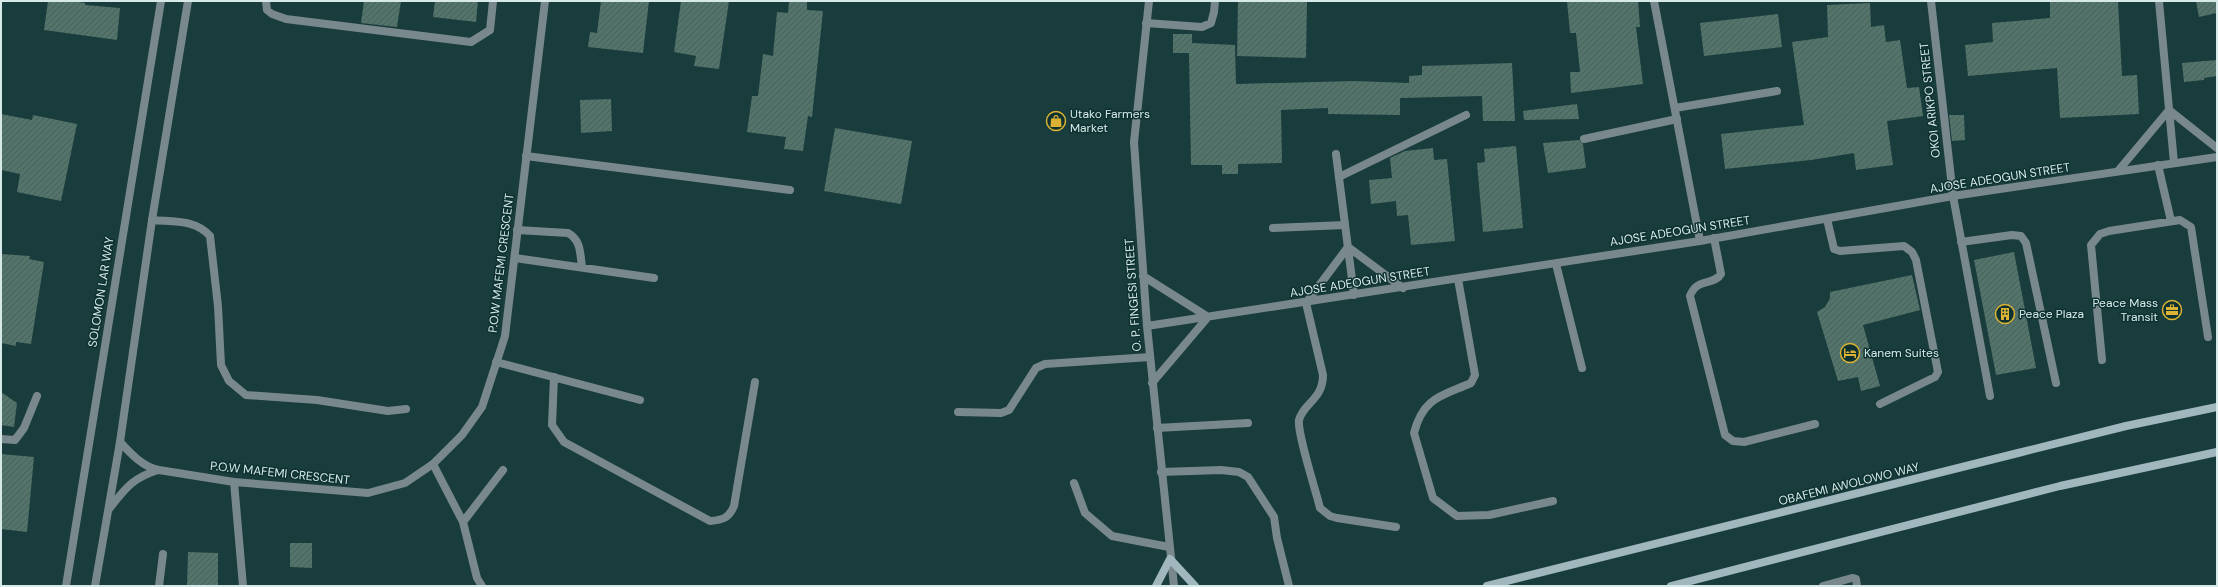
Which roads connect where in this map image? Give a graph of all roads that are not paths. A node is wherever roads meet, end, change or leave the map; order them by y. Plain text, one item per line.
1 (160, 1) edge
2 (188, 1) edge
3 (266, 1) edge
4 (493, 1) edge
5 (545, 1) edge
6 (1149, 1) edge
7 (1215, 1) edge
8 (1654, 1) edge
9 (1931, 1) edge
10 (2159, 1) edge
11 (1146, 23) junction
12 (1777, 91) dead end
13 (1675, 108) junction
14 (2169, 110) junction
15 (1466, 115) dead end
16 (1677, 119) junction
17 (1584, 139) dead end
18 (2217, 148) edge
19 (1336, 154) dead end
20 (526, 156) junction
21 (2217, 157) edge
22 (2174, 163) junction
23 (2158, 165) junction
24 (2118, 172) junction
25 (1339, 177) junction
26 (790, 190) dead end
27 (1952, 196) junction
28 (1827, 218) junction
29 (152, 220) junction
30 (2171, 221) junction
31 (1345, 225) junction
32 (1273, 228) dead end
33 (517, 230) junction
34 (1714, 238) junction
35 (1700, 241) junction
36 (1961, 242) junction
37 (1348, 247) junction
38 (516, 258) junction
39 (1556, 264) junction
40 (582, 267) junction
41 (1143, 276) junction
42 (654, 278) dead end
43 (1458, 279) junction
44 (1403, 288) junction
45 (1354, 295) junction
46 (1306, 302) junction
47 (1208, 317) junction
48 (1147, 326) junction
49 (2208, 337) dead end
50 (1150, 357) junction
51 (2102, 360) dead end
52 (496, 362) junction
53 (1582, 368) dead end
54 (554, 377) junction
55 (755, 382) dead end
56 (1152, 383) junction
57 (2056, 383) dead end
58 (37, 396) dead end
59 (1990, 396) dead end
60 (640, 400) dead end
61 (1880, 404) dead end
62 (2217, 407) edge
63 (406, 410) dead end
64 (958, 412) dead end
65 (1248, 423) dead end
66 (1814, 424) dead end
67 (1157, 428) junction
68 (1, 439) edge
69 (120, 442) junction
70 (2217, 452) edge
71 (433, 464) junction
72 (159, 470) junction
73 (503, 470) dead end
74 (1161, 472) junction
75 (234, 482) junction
76 (1074, 483) dead end
77 (1553, 501) dead end
78 (109, 509) junction
79 (463, 522) junction
80 (1396, 527) dead end
81 (1169, 547) junction
82 (164, 554) dead end
83 (1170, 559) junction
84 (66, 586) edge
85 (95, 586) edge
86 (159, 586) edge
87 (243, 586) edge
88 (482, 586) edge
89 (1156, 586) edge
90 (1174, 586) edge
91 (1195, 586) edge
92 (1289, 586) edge
93 (1487, 586) edge
94 (1671, 586) edge
95 (1823, 586) edge
96 (1857, 586) edge

1 - 84 street, SOLOMON LAR WAY
2 - 29 street
3 - 4 street
5 - 20 street, P.O.W MAFEMI CRESCENT
6 - 11 street, O. P. FINGESI STREET
7 - 11 street
8 - 13 street
9 - 27 street, OKOI ARIKPO STREET
10 - 14 street
11 - 41 street, O. P. FINGESI STREET
12 - 13 street
13 - 16 street
14 - 18 street
14 - 22 street
14 - 24 street
15 - 25 street
16 - 17 street
16 - 35 street
19 - 25 street
20 - 26 street
20 - 33 street, P.O.W MAFEMI CRESCENT
21 - 22 street, AJOSE ADEOGUN STREET
22 - 23 street, AJOSE ADEOGUN STREET
23 - 24 street, AJOSE ADEOGUN STREET
23 - 30 street
24 - 27 street, AJOSE ADEOGUN STREET
25 - 31 street
27 - 28 street, AJOSE ADEOGUN STREET
27 - 36 street, OKOI ARIKPO STREET
28 - 34 street, AJOSE ADEOGUN STREET
28 - 61 street
29 - 63 street
29 - 69 street
30 - 49 street
30 - 51 street
31 - 32 street
31 - 37 street
33 - 38 street, P.O.W MAFEMI CRESCENT
33 - 40 street
34 - 35 street, AJOSE ADEOGUN STREET
34 - 66 street
35 - 39 street, AJOSE ADEOGUN STREET
36 - 57 street
36 - 59 street, OKOI ARIKPO STREET
37 - 44 street
37 - 45 street
37 - 46 street
38 - 40 street
38 - 52 street, P.O.W MAFEMI CRESCENT
39 - 43 street, AJOSE ADEOGUN STREET
39 - 53 street
40 - 42 street
41 - 47 street
41 - 48 street, O. P. FINGESI STREET
43 - 44 street, AJOSE ADEOGUN STREET
43 - 77 street
44 - 45 street, AJOSE ADEOGUN STREET
45 - 46 street, AJOSE ADEOGUN STREET
46 - 47 street, AJOSE ADEOGUN STREET
46 - 80 street
47 - 48 street, AJOSE ADEOGUN STREET
47 - 56 street
48 - 50 street, O. P. FINGESI STREET
50 - 56 street, O. P. FINGESI STREET
50 - 64 street
52 - 54 street
52 - 71 street, P.O.W MAFEMI CRESCENT
54 - 55 street
54 - 60 street
56 - 67 street, O. P. FINGESI STREET
58 - 68 street
62 - 93 main road, OBAFEMI AWOLOWO WAY
65 - 67 street
67 - 74 street, O. P. FINGESI STREET
69 - 72 street, P.O.W MAFEMI CRESCENT
69 - 78 street
70 - 94 main road
71 - 75 street, P.O.W MAFEMI CRESCENT
71 - 79 street
72 - 75 street, P.O.W MAFEMI CRESCENT
72 - 78 street
73 - 79 street
74 - 81 street, O. P. FINGESI STREET
74 - 92 street
75 - 87 street
76 - 81 street
78 - 85 street
79 - 88 street
81 - 83 street, O. P. FINGESI STREET
82 - 86 street
83 - 89 main road
83 - 90 street, O. P. FINGESI STREET
83 - 91 main road
95 - 96 street

